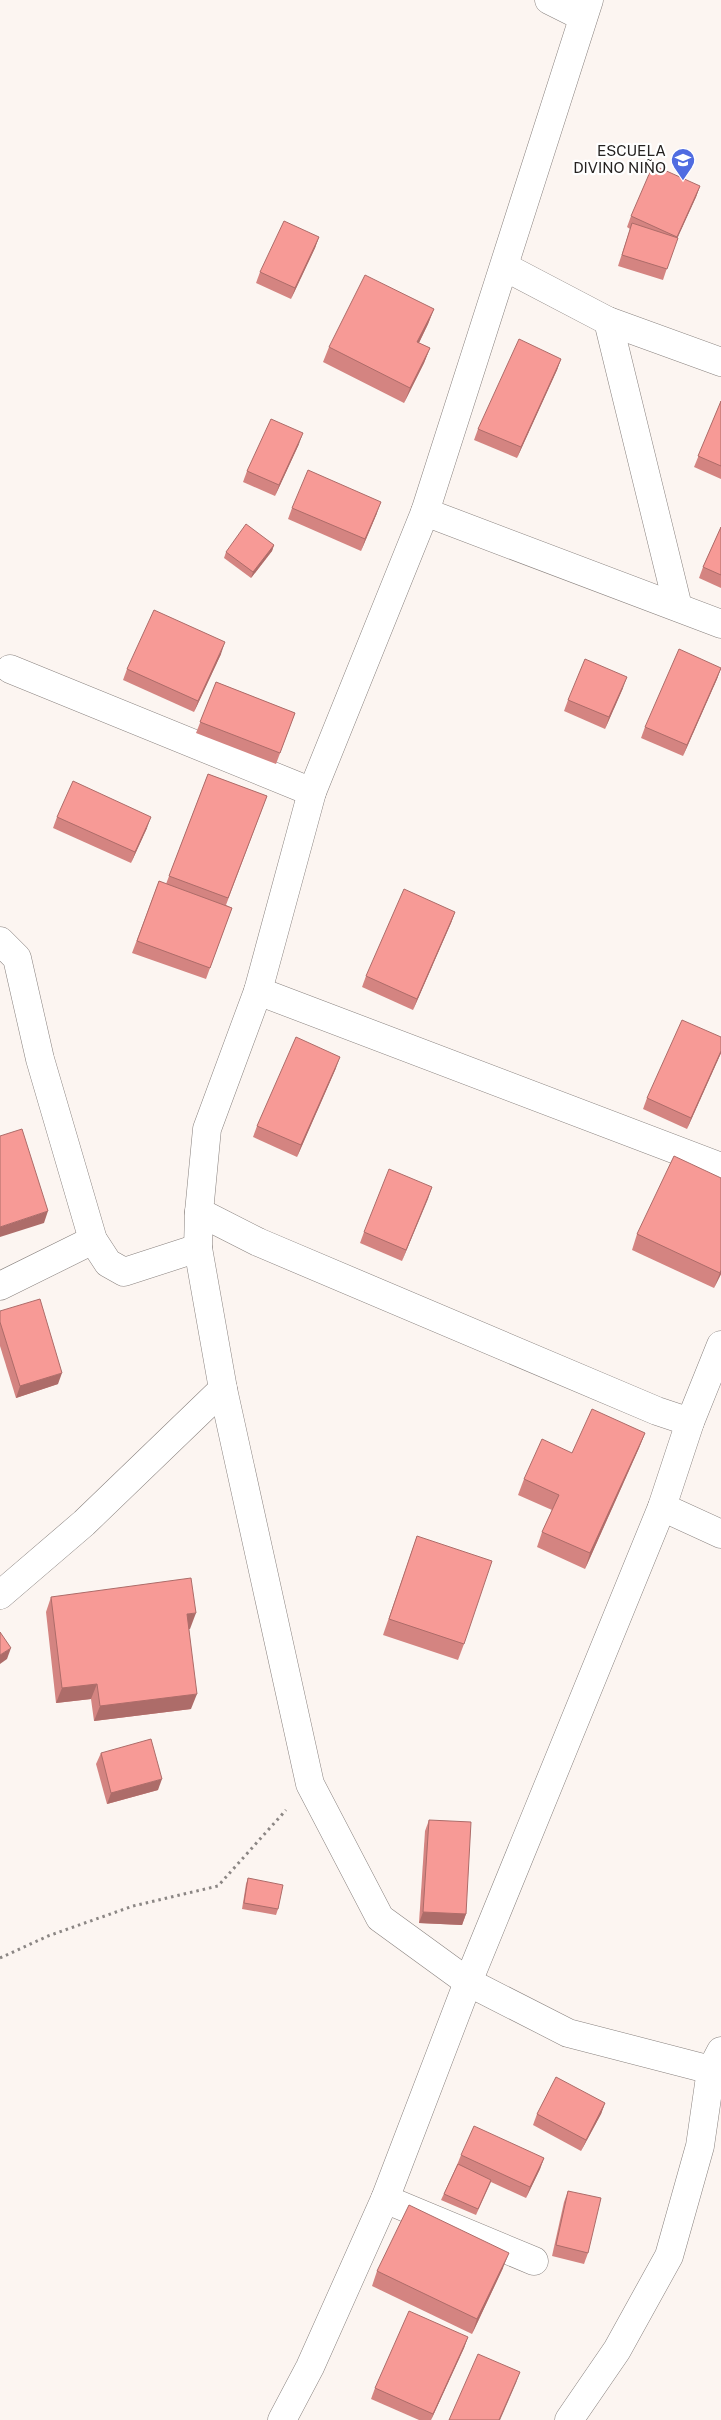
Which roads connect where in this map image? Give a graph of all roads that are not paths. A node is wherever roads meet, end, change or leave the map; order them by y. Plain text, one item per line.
1 (549, 0) edge
2 (586, 8) edge
3 (505, 268) junction
4 (608, 322) junction
5 (721, 362) edge
6 (425, 512) junction
7 (678, 607) junction
8 (721, 624) edge
9 (10, 669) dead end
10 (312, 792) junction
11 (0, 941) edge
12 (258, 991) junction
13 (721, 1167) edge
14 (198, 1212) junction
15 (93, 1240) junction
16 (198, 1248) junction
17 (0, 1286) edge
18 (721, 1345) edge
19 (223, 1388) junction
20 (690, 1422) junction
21 (662, 1507) junction
22 (721, 1534) edge
23 (0, 1595) edge
24 (468, 1982) junction
25 (716, 2061) edge
26 (385, 2199) junction
27 (534, 2261) dead end
28 (282, 2420) edge
29 (569, 2420) edge

1 - 2 street
2 - 3 street
3 - 4 street
3 - 6 street
4 - 5 street
4 - 7 street
6 - 7 street
6 - 10 street
7 - 8 street
9 - 10 street
10 - 12 street
11 - 15 street
12 - 13 street
12 - 14 street
14 - 16 street
14 - 20 street
15 - 16 street
15 - 17 street
16 - 19 street
18 - 20 street
19 - 23 street
19 - 24 street
20 - 21 street
21 - 22 street
21 - 24 street
24 - 25 street
24 - 26 street
25 - 29 street
26 - 27 street
26 - 28 street

